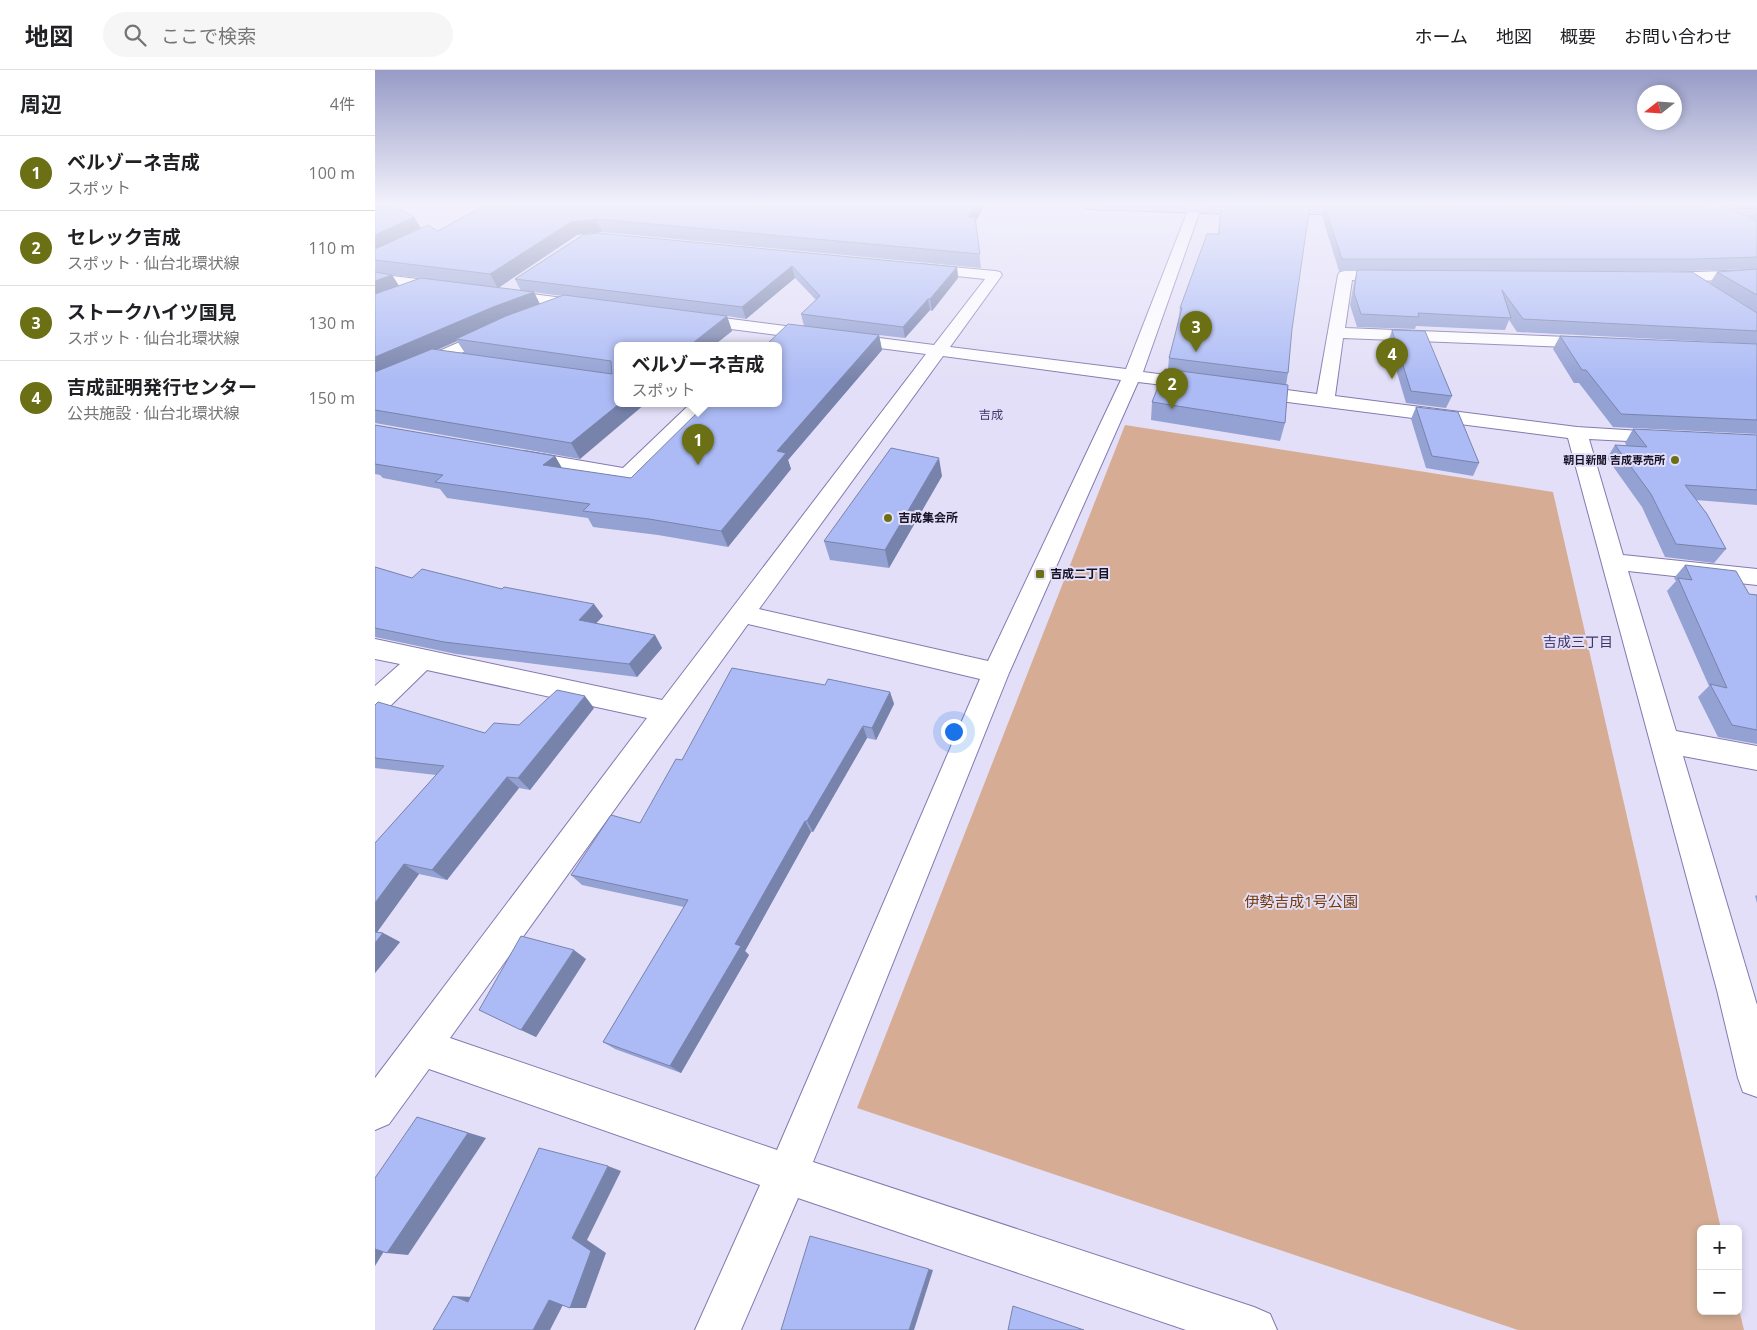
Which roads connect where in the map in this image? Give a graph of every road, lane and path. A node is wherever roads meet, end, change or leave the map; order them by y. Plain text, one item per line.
1 (1174, 264) edge
2 (907, 267) edge
3 (1757, 274) edge
4 (1412, 276) edge
5 (1648, 278) edge
6 (1688, 278) junction
7 (375, 279) edge
8 (517, 284) dead end
9 (428, 286) junction
10 (455, 289) edge
11 (482, 292) edge
12 (1711, 293) edge
13 (501, 295) junction
14 (401, 296) edge
15 (570, 304) junction
16 (600, 307) edge
17 (535, 316) edge
18 (679, 317) edge
19 (508, 326) edge
20 (778, 329) junction
21 (1336, 333) junction
22 (765, 342) edge
23 (1610, 344) edge
24 (939, 350) junction
25 (439, 357) junction
26 (468, 361) edge
27 (1132, 376) junction
28 (375, 386) edge
29 (1325, 400) junction
30 (698, 407) edge
31 (1577, 433) junction
32 (1681, 438) edge
33 (501, 453) edge
34 (1613, 562) junction
35 (1757, 577) edge
36 (741, 614) junction
37 (375, 649) edge
38 (422, 659) junction
39 (996, 673) junction
40 (375, 702) edge
41 (668, 712) junction
42 (1665, 741) junction
43 (1757, 758) edge
44 (1746, 993) edge
45 (421, 1047) junction
46 (1757, 1078) edge
47 (375, 1110) edge
48 (787, 1174) junction
49 (1233, 1326) edge
50 (718, 1330) edge

1 - 27 street
2 - 24 street
3 - 6 street
4 - 21 street
5 - 6 street
6 - 12 street
7 - 9 street
8 - 13 street
9 - 10 street
9 - 14 street
11 - 13 street
13 - 15 street
15 - 16 street
15 - 17 street
18 - 20 street
19 - 25 street
20 - 22 street
20 - 24 street
21 - 23 street
21 - 29 street
24 - 27 street
24 - 36 street
25 - 26 street
25 - 28 street
27 - 29 street
27 - 39 street
29 - 31 street
30 - 33 street
31 - 32 street
31 - 34 street
34 - 35 street
34 - 42 street
36 - 39 street
36 - 41 street
37 - 38 street
38 - 40 street
38 - 41 street
39 - 48 street
41 - 45 street
42 - 43 street
42 - 44 street
44 - 46 street
45 - 47 street
45 - 48 street
48 - 49 street
48 - 50 street

